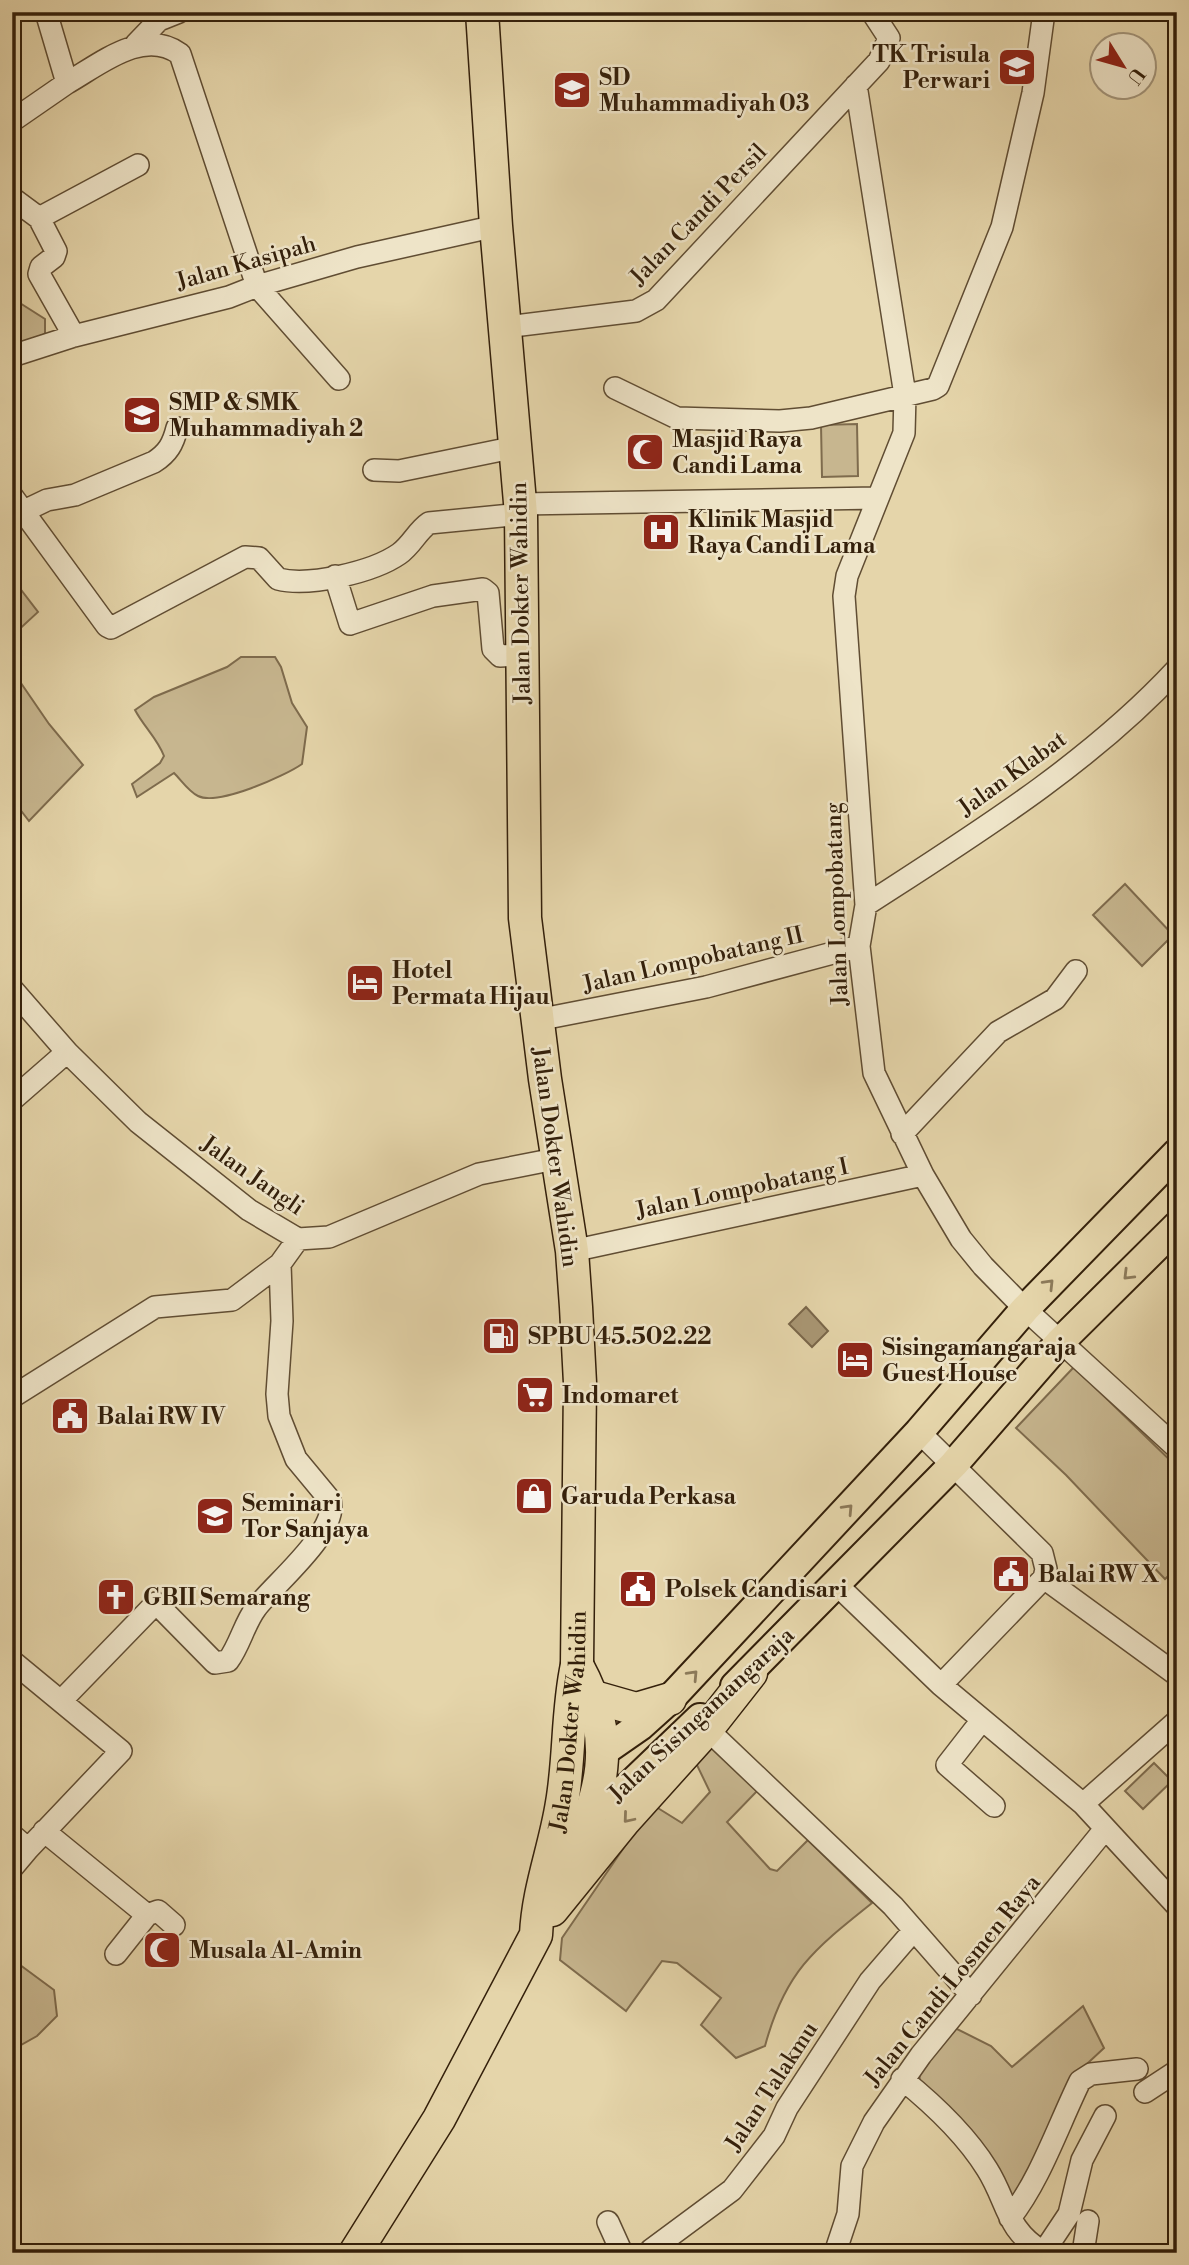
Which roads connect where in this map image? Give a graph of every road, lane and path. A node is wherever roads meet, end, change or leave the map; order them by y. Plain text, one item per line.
1 (46, 12) edge
2 (179, 12) edge
3 (872, 12) edge
4 (1044, 12) edge
5 (484, 13) edge
6 (136, 44) junction
7 (67, 83) junction
8 (856, 85) junction
9 (12, 121) edge
10 (138, 165) dead end
11 (12, 198) edge
12 (39, 218) junction
13 (496, 226) junction
14 (257, 286) junction
15 (506, 327) junction
16 (74, 336) junction
17 (12, 356) edge
18 (339, 379) dead end
19 (615, 388) dead end
20 (905, 395) junction
21 (177, 428) dead end
22 (516, 447) junction
23 (374, 470) dead end
24 (877, 498) junction
25 (18, 503) edge
26 (520, 509) junction
27 (335, 576) junction
28 (521, 655) junction
29 (1177, 669) edge
30 (866, 905) junction
31 (859, 946) junction
32 (1076, 971) dead end
33 (12, 989) edge
34 (537, 1020) junction
35 (67, 1052) junction
36 (12, 1100) edge
37 (902, 1134) junction
38 (1177, 1153) edge
39 (559, 1162) junction
40 (923, 1175) junction
41 (1177, 1226) edge
42 (298, 1238) junction
43 (572, 1251) junction
44 (280, 1264) junction
45 (1025, 1309) junction
46 (1060, 1342) junction
47 (12, 1397) edge
48 (919, 1433) junction
49 (1177, 1448) edge
50 (954, 1464) junction
51 (1044, 1578) junction
52 (836, 1584) junction
53 (763, 1601) junction
54 (794, 1628) junction
55 (12, 1661) edge
56 (577, 1665) junction
57 (751, 1672) junction
58 (1177, 1675) edge
59 (941, 1685) junction
60 (594, 1696) junction
61 (670, 1699) junction
62 (61, 1701) junction
63 (982, 1720) junction
64 (1177, 1721) edge
65 (707, 1729) junction
66 (604, 1751) junction
67 (566, 1761) junction
68 (562, 1803) junction
69 (1083, 1804) junction
70 (994, 1806) dead end
71 (593, 1811) junction
72 (1105, 1829) junction
73 (44, 1831) junction
74 (20, 1842) edge
75 (12, 1868) edge
76 (1177, 1906) edge
77 (147, 1915) junction
78 (544, 1922) junction
79 (174, 1925) dead end
80 (914, 1930) junction
81 (116, 1954) dead end
82 (971, 1995) junction
83 (1138, 2069) dead end
84 (1177, 2071) edge
85 (902, 2079) junction
86 (1145, 2092) dead end
87 (1105, 2116) dead end
88 (1010, 2218) junction
89 (1088, 2221) dead end
90 (608, 2222) dead end
91 (1032, 2250) edge
92 (651, 2251) edge
93 (355, 2253) edge
94 (623, 2253) edge
95 (835, 2253) edge
96 (1083, 2253) edge

1 - 7 street
2 - 6 street
3 - 8 street, Jalan Candi Persil
4 - 20 street
5 - 13 highway, Jalan Dokter Wahidin
6 - 7 street
6 - 14 street
7 - 9 street
8 - 15 street, Jalan Candi Persil
8 - 20 street
10 - 12 street
11 - 12 street
12 - 16 street
13 - 14 street, Jalan Kasipah
13 - 15 highway, Jalan Dokter Wahidin
14 - 16 street, Jalan Kasipah
14 - 18 street
15 - 22 highway, Jalan Dokter Wahidin
16 - 17 street, Jalan Kasipah
19 - 20 street
20 - 24 street, Jalan Lompobatang
21 - 25 street
22 - 23 street
22 - 26 highway, Jalan Dokter Wahidin
24 - 26 street
24 - 30 street, Jalan Lompobatang
25 - 27 street
26 - 27 street
26 - 28 highway, Jalan Dokter Wahidin
27 - 28 street
28 - 34 highway, Jalan Dokter Wahidin
29 - 30 street, Jalan Klabat
30 - 31 street, Jalan Lompobatang
31 - 34 street, Jalan Lompobatang II
31 - 37 street, Jalan Lompobatang
32 - 37 street
33 - 35 street, Jalan Jangli
34 - 39 highway, Jalan Dokter Wahidin
35 - 36 street
35 - 42 street, Jalan Jangli
37 - 40 street, Jalan Lompobatang
45 -> 38 main road, Jalan Sisingamangaraja
39 - 42 street, Jalan Jangli
39 - 43 highway, Jalan Dokter Wahidin
40 - 43 street, Jalan Lompobatang I
40 - 45 street, Jalan Lompobatang
41 -> 46 main road, Jalan Sisingamangaraja
42 - 44 street
43 - 56 highway, Jalan Dokter Wahidin
44 - 47 street
44 - 62 street
45 - 46 street
45 - 48 main road, Jalan Sisingamangaraja
46 - 49 street
46 - 50 main road, Jalan Sisingamangaraja
48 - 50 street
53 -> 48 main road, Jalan Sisingamangaraja
50 - 51 street
50 - 52 main road, Jalan Sisingamangaraja
51 - 58 street
51 - 59 street
52 - 54 main road, Jalan Sisingamangaraja
52 - 59 street
53 - 54 main road
61 -> 53 main road, Jalan Sisingamangaraja
54 - 57 main road, Jalan Sisingamangaraja
55 - 62 street
56 - 60 highway
56 - 67 highway, Jalan Dokter Wahidin
57 - 65 highway
57 - 71 main road, Jalan Sisingamangaraja
59 - 63 street
60 - 61 highway
60 - 66 highway
61 - 66 main road, Jalan Sisingamangaraja
62 - 73 street
63 - 69 street
63 - 70 street
64 - 69 street
65 -> 78 highway
65 - 80 street
66 - 67 highway
66 - 71 highway
67 - 68 highway, Jalan Dokter Wahidin
68 - 71 highway
68 - 78 highway, Jalan Dokter Wahidin
69 - 72 street
71 - 78 highway
72 - 76 street
72 - 82 street, Jalan Candi Losmen Raya
73 - 74 street
73 - 77 street
74 - 75 street
77 - 79 street
77 - 81 street
78 - 93 highway, Jalan Dokter Wahidin
80 - 82 street
80 - 92 street, Jalan Talakmu
82 - 85 street, Jalan Candi Losmen Raya
83 - 88 street
84 - 86 street
85 - 88 street
85 - 95 street, Jalan Candi Losmen Raya
87 - 91 street
88 - 91 street
89 - 96 street
90 - 94 street
92 - 94 street

